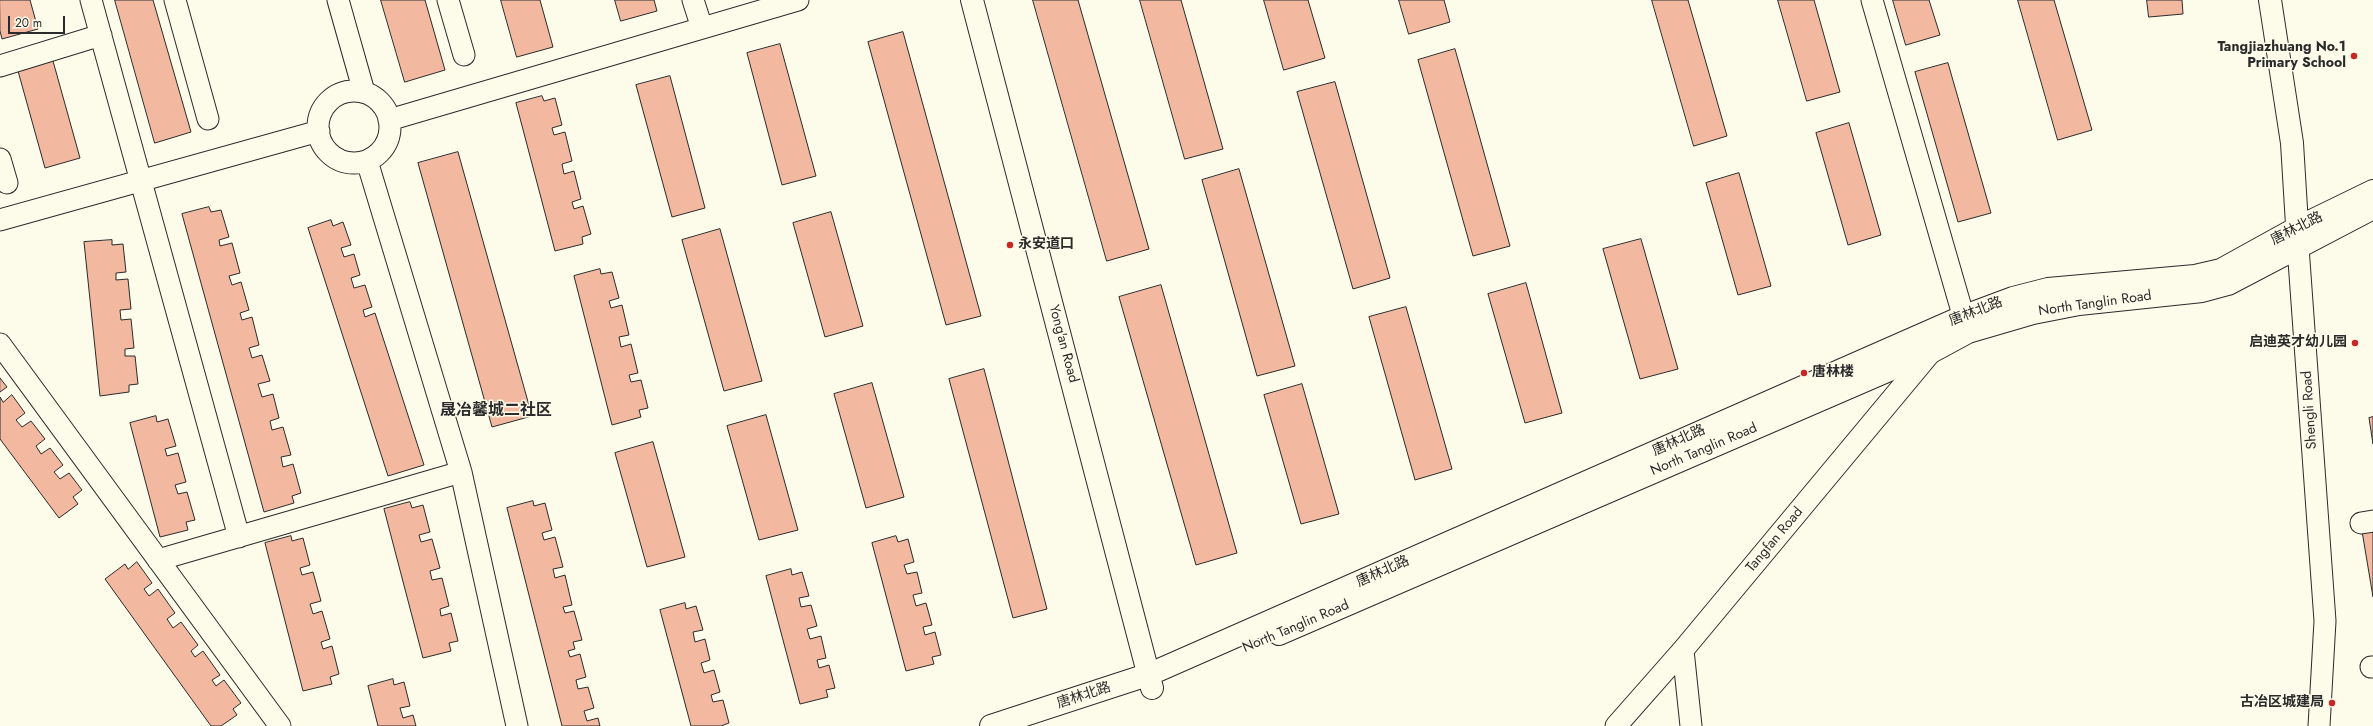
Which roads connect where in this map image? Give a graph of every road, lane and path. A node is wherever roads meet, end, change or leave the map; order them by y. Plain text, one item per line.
1 (91, 0) edge
2 (175, 0) edge
3 (338, 0) edge
4 (448, 0) edge
5 (693, 0) edge
6 (798, 0) edge
7 (972, 0) edge
8 (1872, 0) edge
9 (2270, 0) edge
10 (702, 28) junction
11 (101, 35) junction
12 (464, 55) dead end
13 (0, 66) edge
14 (364, 92) junction
15 (208, 119) dead end
16 (389, 120) junction
17 (319, 131) junction
18 (0, 159) edge
19 (367, 161) junction
20 (141, 180) junction
21 (7, 183) dead end
22 (2373, 191) edge
23 (2373, 208) edge
24 (0, 220) edge
25 (2298, 238) junction
26 (1965, 324) junction
27 (0, 344) edge
28 (1931, 352) junction
29 (461, 472) junction
30 (239, 537) junction
31 (158, 560) junction
32 (1683, 650) junction
33 (1151, 682) junction
34 (280, 726) edge
35 (517, 726) edge
36 (991, 726) edge
37 (1041, 726) edge
38 (1616, 726) edge
39 (1691, 726) edge
40 (2319, 726) edge

1 - 11 street
2 - 15 street
3 - 14 street
4 - 12 street
5 - 10 street
6 - 10 street
7 - 33 main road, Yong'an Road
8 - 26 street
9 - 25 main road, Shengli Road
10 - 16 street
11 - 13 street
11 - 20 street
14 - 16 street
14 - 17 street
16 - 19 street
17 - 19 street
17 - 20 street
18 - 21 street
19 - 29 street
20 - 24 street
20 - 30 street
22 - 25 main road, 唐林北路
23 - 25 main road
25 - 26 main road, 唐林北路
25 - 40 street, Shengli Road
26 - 28 main road, North Tanglin Road
26 - 33 main road, 唐林北路
27 - 31 street
28 - 32 street, Tangfan Road
28 - 33 main road, North Tanglin Road
29 - 30 street
29 - 35 street
30 - 31 street
31 - 34 street
32 - 38 street, Tangfan Road
32 - 39 street
33 - 36 main road, 唐林北路
33 - 37 main road, North Tanglin Road

